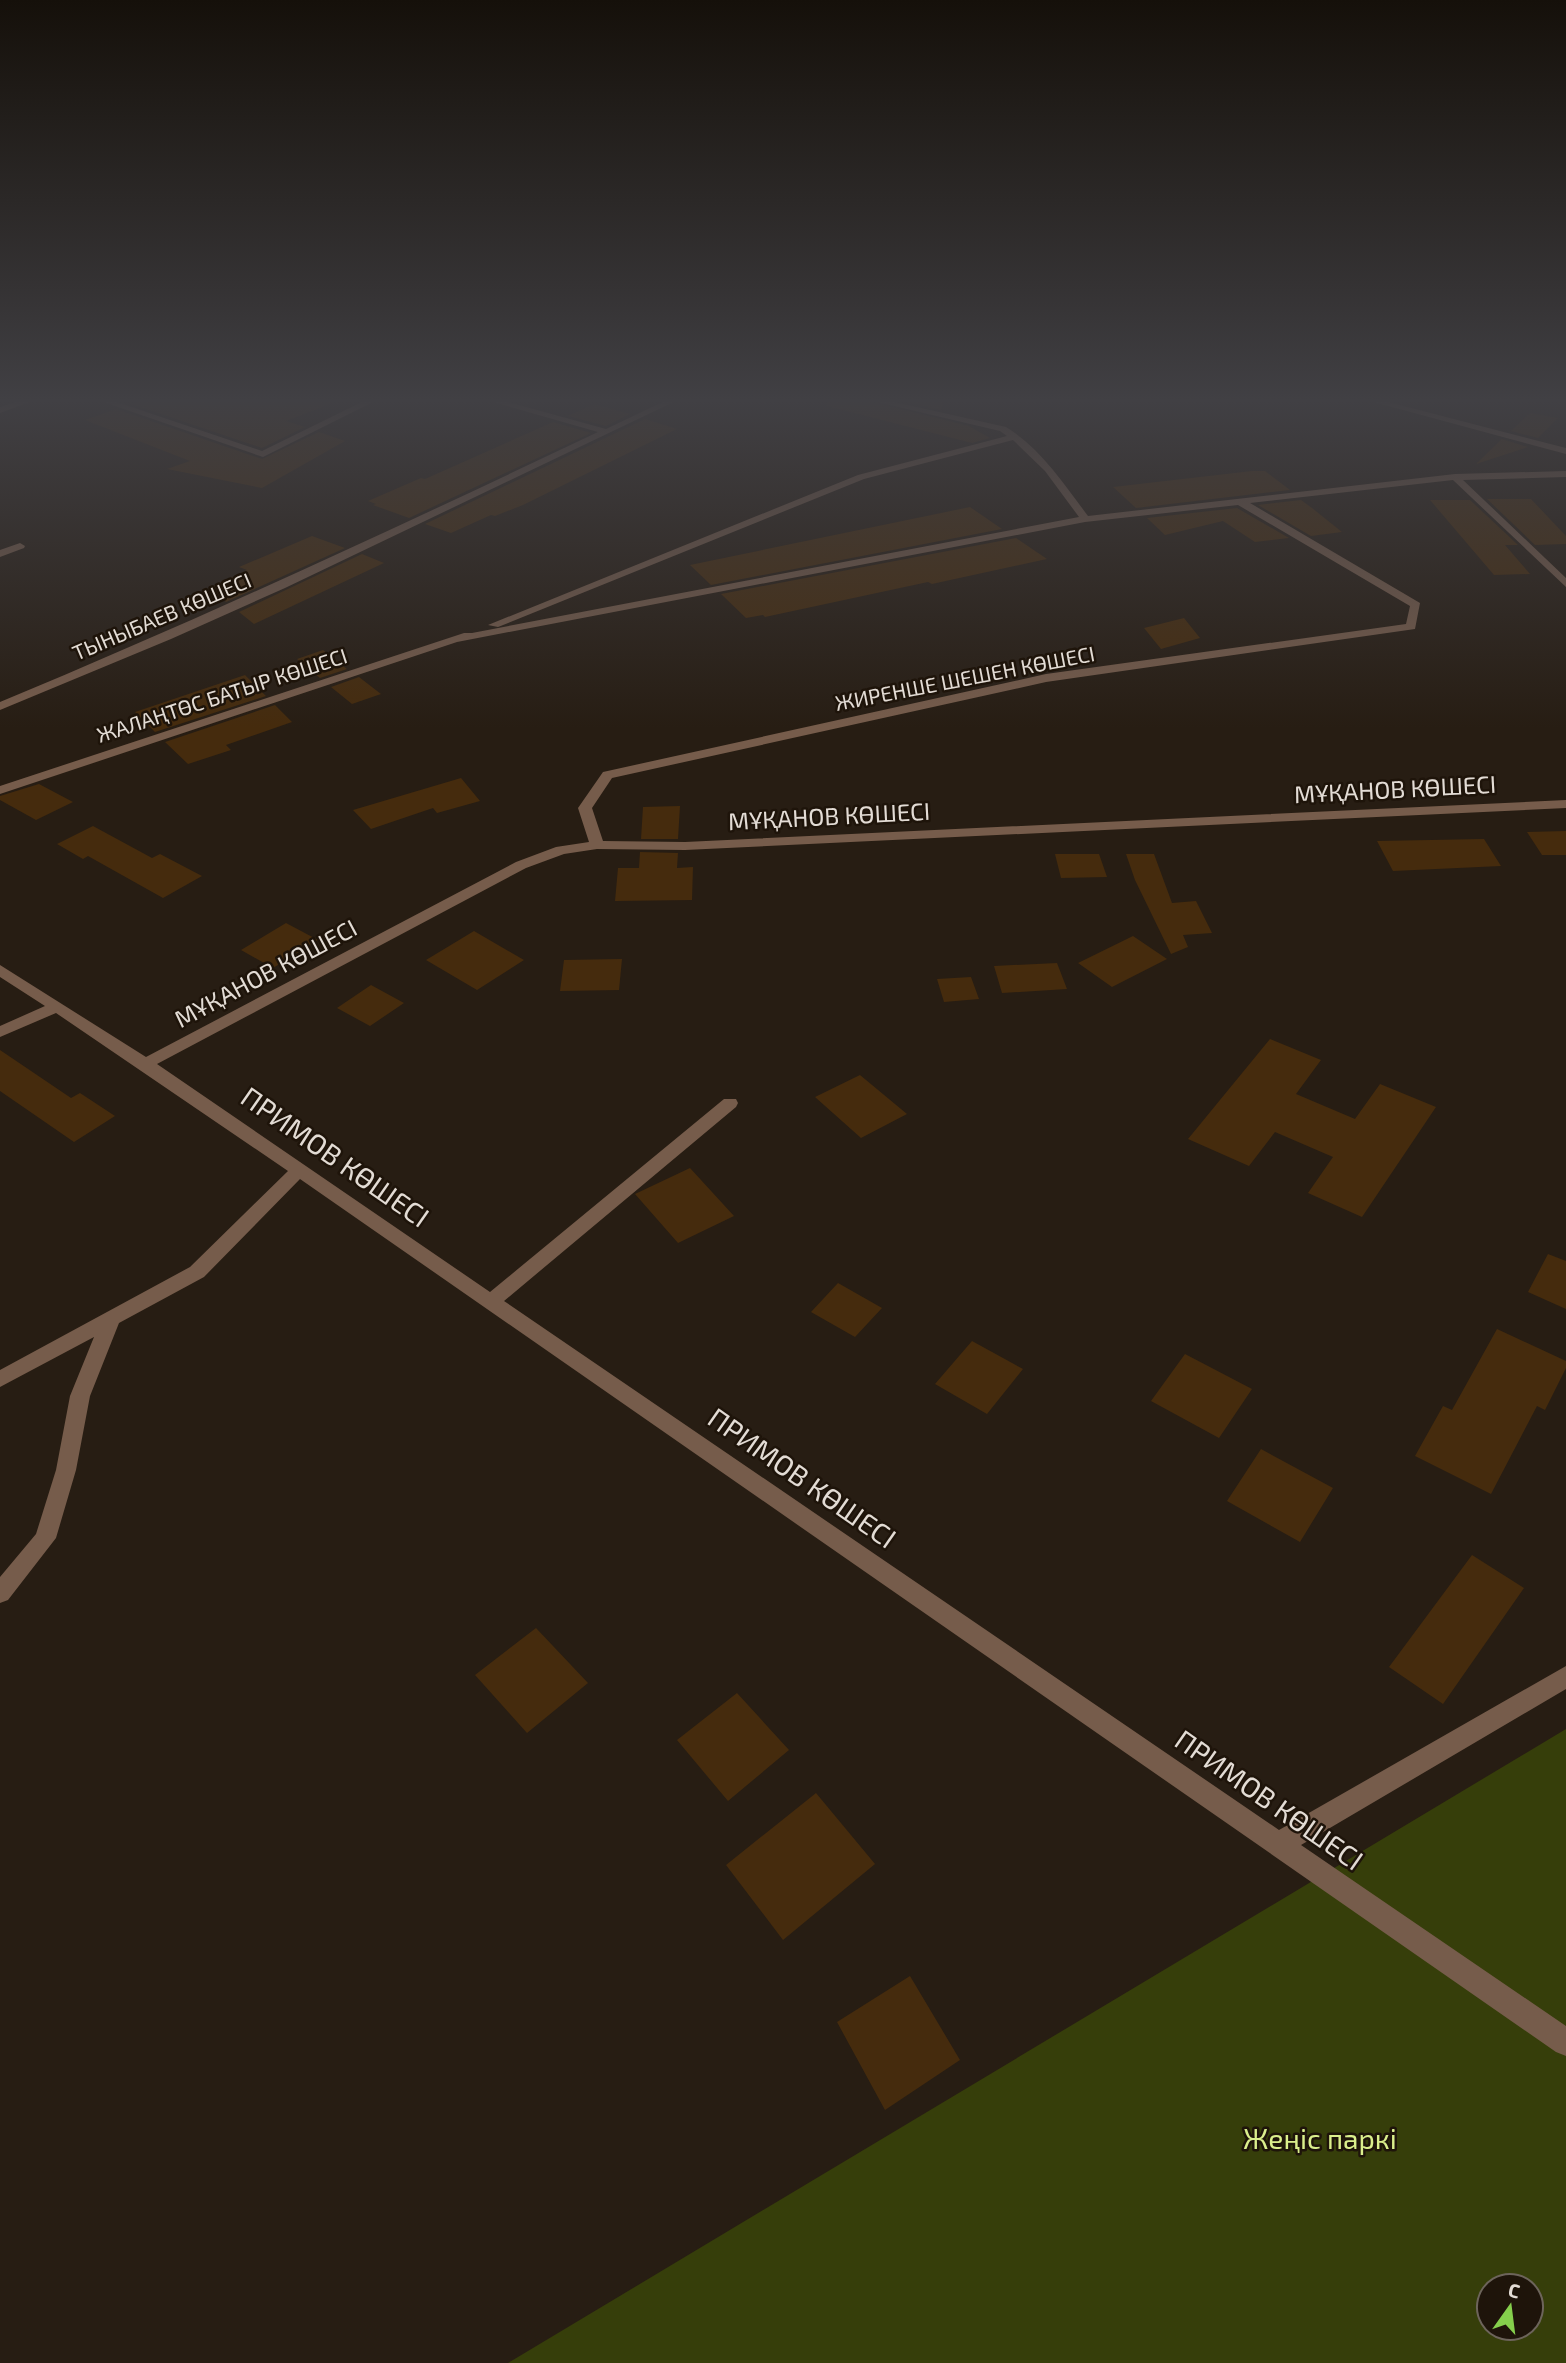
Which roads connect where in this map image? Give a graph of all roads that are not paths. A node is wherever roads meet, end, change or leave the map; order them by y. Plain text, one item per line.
1 (448, 507) edge
2 (786, 507) edge
3 (1076, 507) edge
4 (1185, 507) edge
5 (1250, 507) edge
6 (1486, 507) edge
7 (1085, 519) junction
8 (20, 546) dead end
9 (0, 554) edge
10 (1566, 584) edge
11 (457, 639) junction
12 (0, 706) edge
13 (0, 790) edge
14 (1566, 804) edge
15 (597, 845) junction
16 (0, 970) edge
17 (57, 1007) junction
18 (0, 1032) edge
19 (145, 1064) junction
20 (730, 1103) dead end
21 (299, 1170) junction
22 (490, 1302) junction
23 (112, 1317) junction
24 (0, 1379) edge
25 (0, 1593) edge
26 (1566, 1678) edge
27 (1278, 1844) junction
28 (1566, 2042) edge

1 - 12 street, ТЫНЫБАЕВ КӨШЕСІ
2 - 11 street, ЖАЛАҢТӨС БАТЫР КӨШЕСІ
3 - 7 street
4 - 7 street, ЖАЛАҢТӨС БАТЫР КӨШЕСІ
5 - 15 street, ЖИРЕНШЕ ШЕШЕН КӨШЕСІ
6 - 10 street
7 - 11 street, ЖАЛАҢТӨС БАТЫР КӨШЕСІ
8 - 9 street
11 - 13 street, ЖАЛАҢТӨС БАТЫР КӨШЕСІ
14 - 15 street, МҰҚАНОВ КӨШЕСІ
15 - 19 street, МҰҚАНОВ КӨШЕСІ
16 - 17 street, ПРИМОВ КӨШЕСІ
17 - 18 street
17 - 19 street, ПРИМОВ КӨШЕСІ
19 - 21 street, ПРИМОВ КӨШЕСІ
20 - 22 street
21 - 22 street, ПРИМОВ КӨШЕСІ
21 - 23 street
22 - 27 street, ПРИМОВ КӨШЕСІ
23 - 24 street
23 - 25 street
26 - 27 street
27 - 28 street, ПРИМОВ КӨШЕСІ

